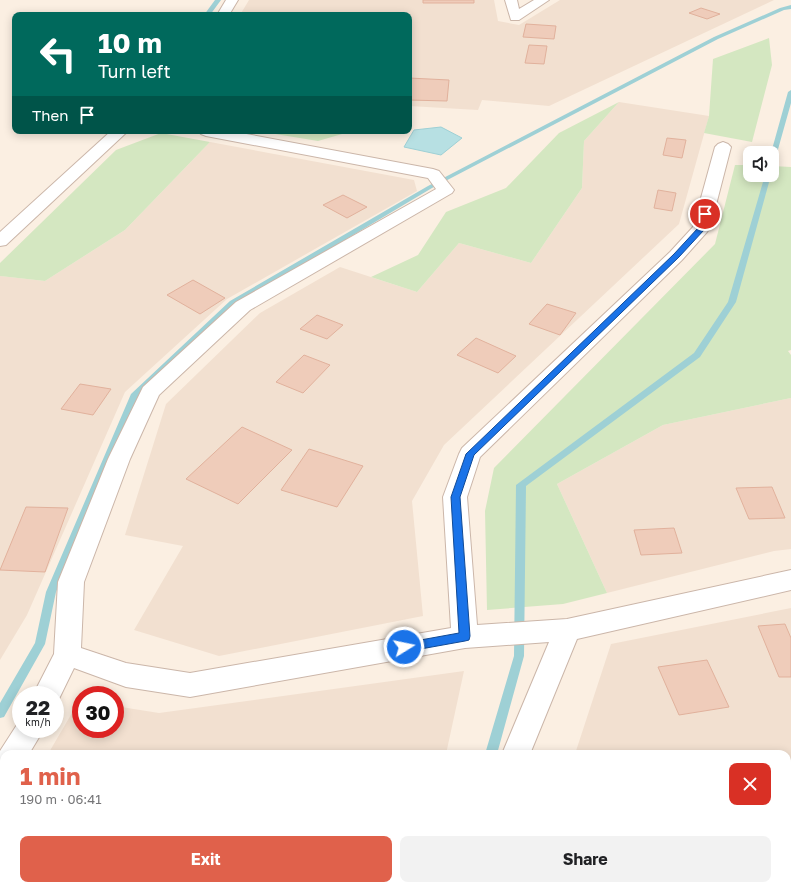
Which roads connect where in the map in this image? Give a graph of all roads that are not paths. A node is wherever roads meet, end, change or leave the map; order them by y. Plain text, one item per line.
1 (232, 0) edge
2 (511, 0) edge
3 (543, 0) edge
4 (224, 12) edge
5 (117, 134) edge
6 (222, 134) edge
7 (723, 147) dead end
8 (0, 242) edge
9 (791, 580) edge
10 (567, 630) junction
11 (465, 636) junction
12 (67, 654) junction
13 (51, 686) edge
14 (24, 738) edge
15 (17, 750) edge
16 (518, 750) edge

1 - 4 street
2 - 3 street
5 - 8 street
6 - 12 street
7 - 11 street
9 - 10 street
10 - 11 street
10 - 16 street
11 - 12 street
12 - 13 street
14 - 15 street

